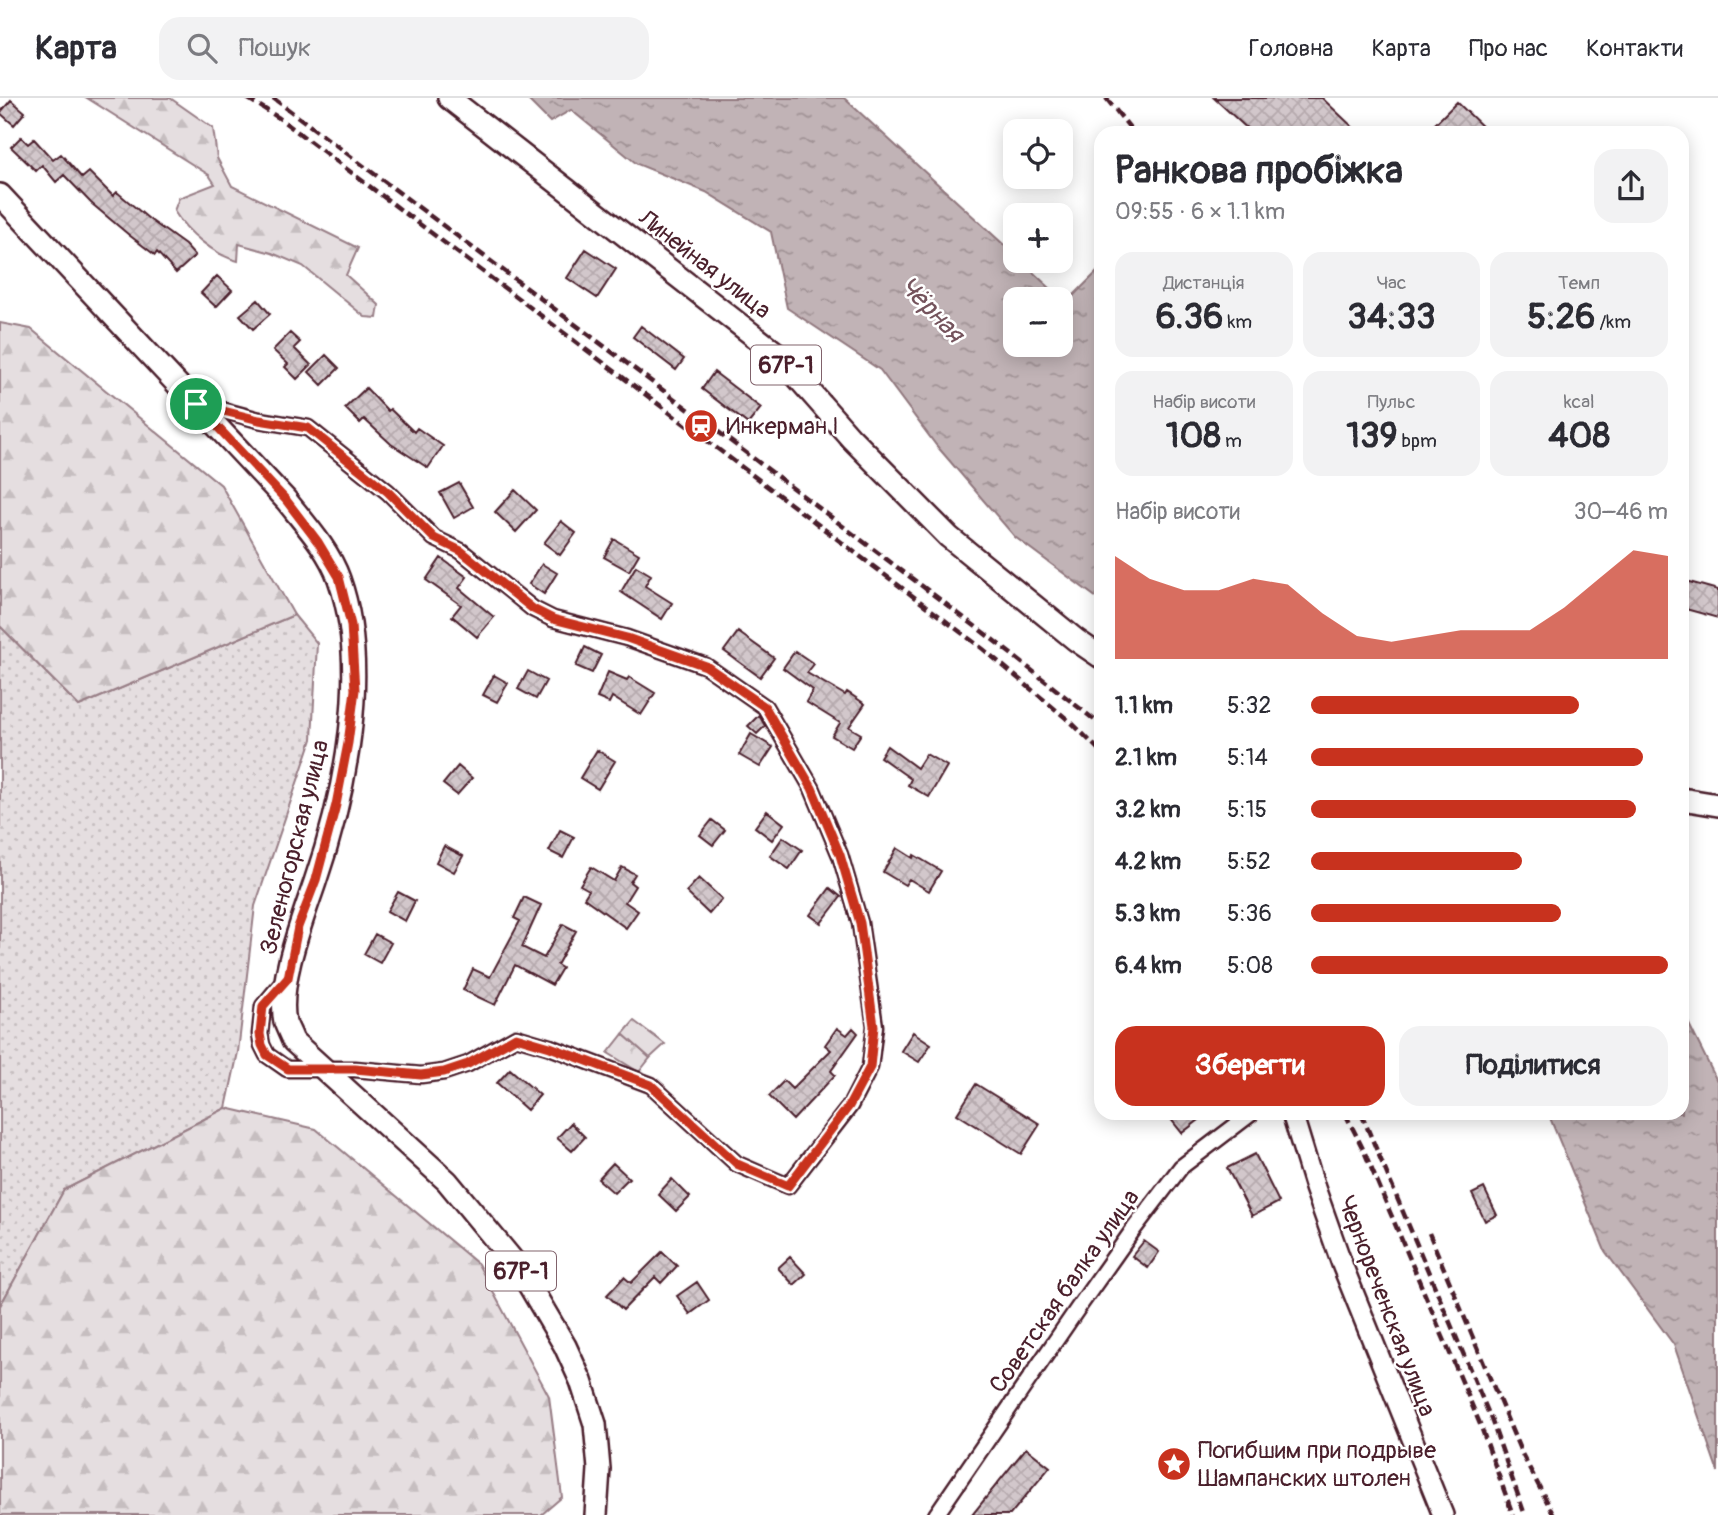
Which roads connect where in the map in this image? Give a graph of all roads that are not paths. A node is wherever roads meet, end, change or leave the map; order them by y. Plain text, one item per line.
1 (449, 98) edge
2 (0, 195) edge
3 (196, 404) junction
4 (1094, 654) edge
5 (1689, 800) edge
6 (1718, 805) edge
7 (288, 978) junction
8 (322, 1069) junction
9 (1243, 1120) edge
10 (1294, 1120) edge
11 (596, 1515) edge
12 (936, 1515) edge
13 (1443, 1515) edge

1 - 4 main road, Линейная улица / 67Р-1
2 - 3 main road, Зеленогорская улица / 67Р-1
3 - 7 main road, Зеленогорская улица / 67Р-1
3 - 8 street
5 - 6 main road
7 - 8 main road, Зеленогорская улица / 67Р-1
7 - 8 street
8 - 11 main road, Зеленогорская улица / 67Р-1
9 - 12 street, Советская балка улица
10 - 13 main road, Чернореченская улица

